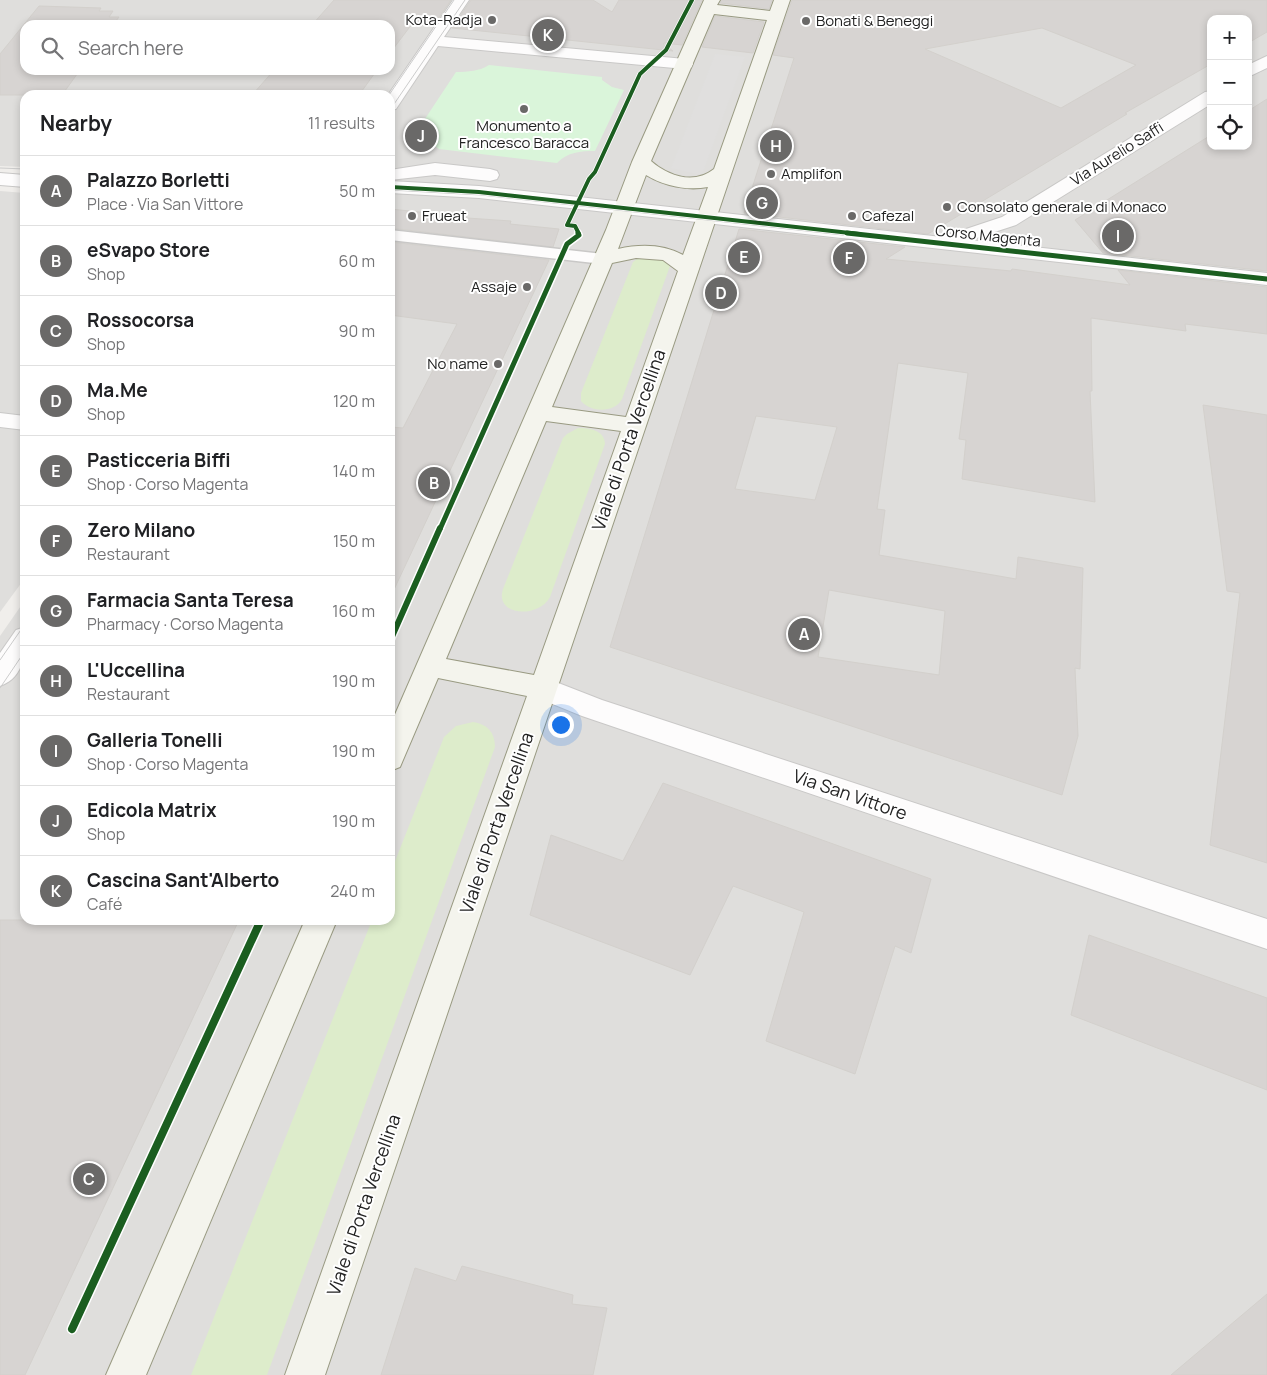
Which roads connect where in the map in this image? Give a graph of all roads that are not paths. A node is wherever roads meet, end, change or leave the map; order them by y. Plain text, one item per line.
1 (782, 0) edge
2 (454, 3) edge
3 (710, 5) edge
4 (776, 16) junction
5 (434, 41) junction
6 (1267, 61) edge
7 (685, 64) junction
8 (1252, 70) edge
9 (395, 98) edge
10 (1207, 98) edge
11 (641, 162) junction
12 (0, 166) edge
13 (20, 168) edge
14 (722, 172) junction
15 (395, 175) edge
16 (510, 177) dead end
17 (0, 179) edge
18 (20, 181) edge
19 (567, 183) dead end
20 (395, 187) edge
21 (625, 208) junction
22 (706, 217) junction
23 (395, 236) edge
24 (938, 243) junction
25 (603, 259) junction
26 (688, 270) junction
27 (1267, 279) edge
28 (537, 414) junction
29 (0, 420) edge
30 (20, 422) edge
31 (634, 426) junction
32 (20, 645) edge
33 (430, 666) junction
34 (0, 675) edge
35 (543, 688) junction
36 (395, 747) edge
37 (319, 925) edge
38 (1267, 934) edge
39 (126, 1375) edge
40 (305, 1375) edge

1 - 4 main road, Viale di Porta Vercellina
2 - 5 street
3 - 4 main road
3 - 7 main road
4 - 14 main road, Viale di Porta Vercellina
5 - 7 street
5 - 9 street
6 - 8 street
7 - 11 main road
10 - 24 street, Via Aurelio Saffi
11 - 14 main road
11 - 21 main road
12 - 13 street
14 - 22 main road, Viale di Porta Vercellina
15 - 16 street
17 - 18 street
19 - 21 street
20 - 21 street, Corso Magenta
21 - 22 street, Corso Magenta
21 - 25 main road
22 - 24 street, Corso Magenta
22 - 26 main road, Viale di Porta Vercellina
23 - 25 lane
24 - 27 street, Corso Magenta
25 - 26 main road
25 - 28 main road
26 - 31 main road, Viale di Porta Vercellina
28 - 31 main road
28 - 33 main road
29 - 30 street
31 - 35 main road, Viale di Porta Vercellina
32 - 34 street
33 - 35 main road, Via San Vittore
33 - 36 main road
35 - 38 street, Via San Vittore
35 - 40 main road, Viale di Porta Vercellina
37 - 39 main road

